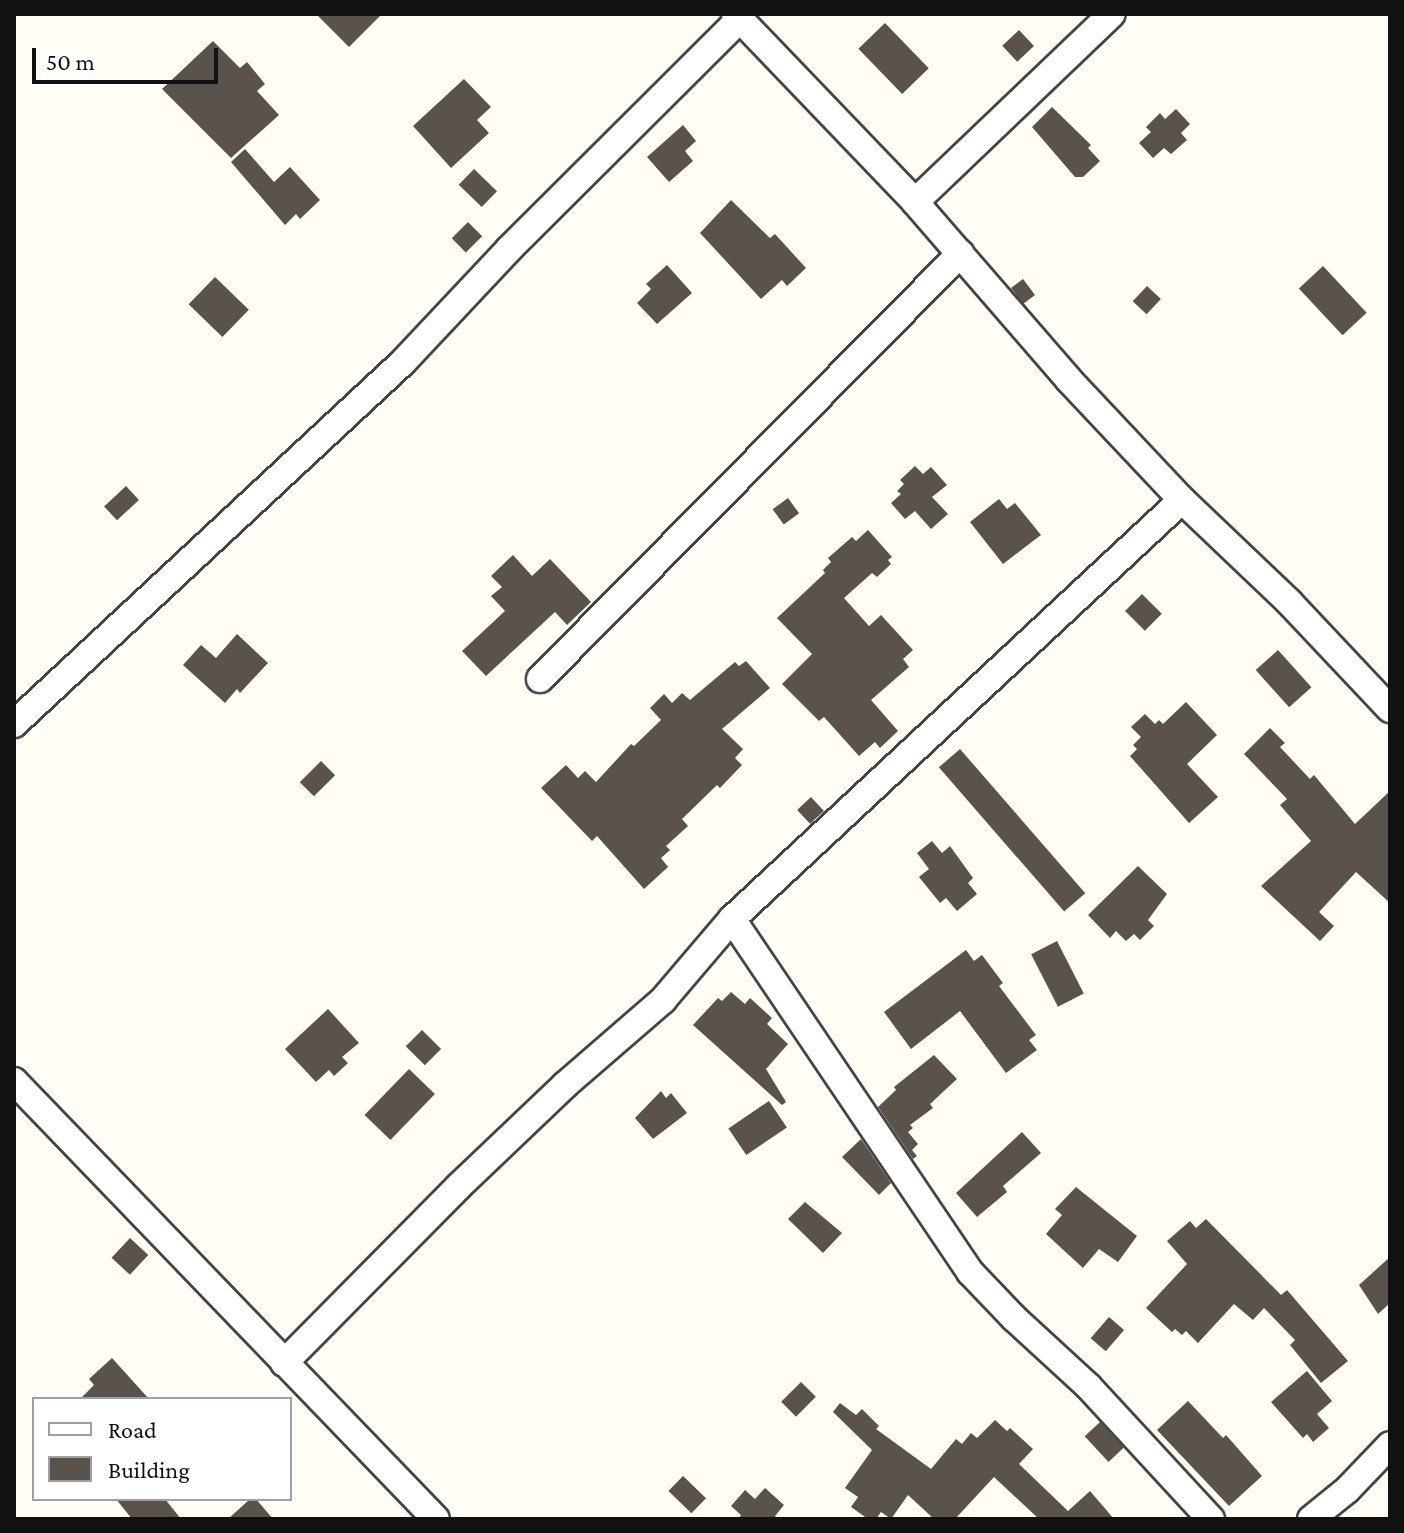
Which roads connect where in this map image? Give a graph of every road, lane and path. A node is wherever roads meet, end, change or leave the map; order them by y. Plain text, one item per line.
1 (1112, 14) edge
2 (737, 17) edge
3 (915, 202) junction
4 (960, 254) junction
5 (1182, 500) junction
6 (540, 679) dead end
7 (1390, 709) edge
8 (14, 724) edge
9 (732, 919) junction
10 (14, 1081) edge
11 (284, 1363) junction
12 (1390, 1445) edge
13 (436, 1519) edge
14 (1211, 1519) edge
15 (1311, 1519) edge

1 - 3 street
2 - 3 street
2 - 8 street
3 - 4 street
4 - 5 street
4 - 6 street
5 - 7 street
5 - 9 street
9 - 11 street
9 - 14 street
10 - 11 street
11 - 13 street
12 - 15 street

